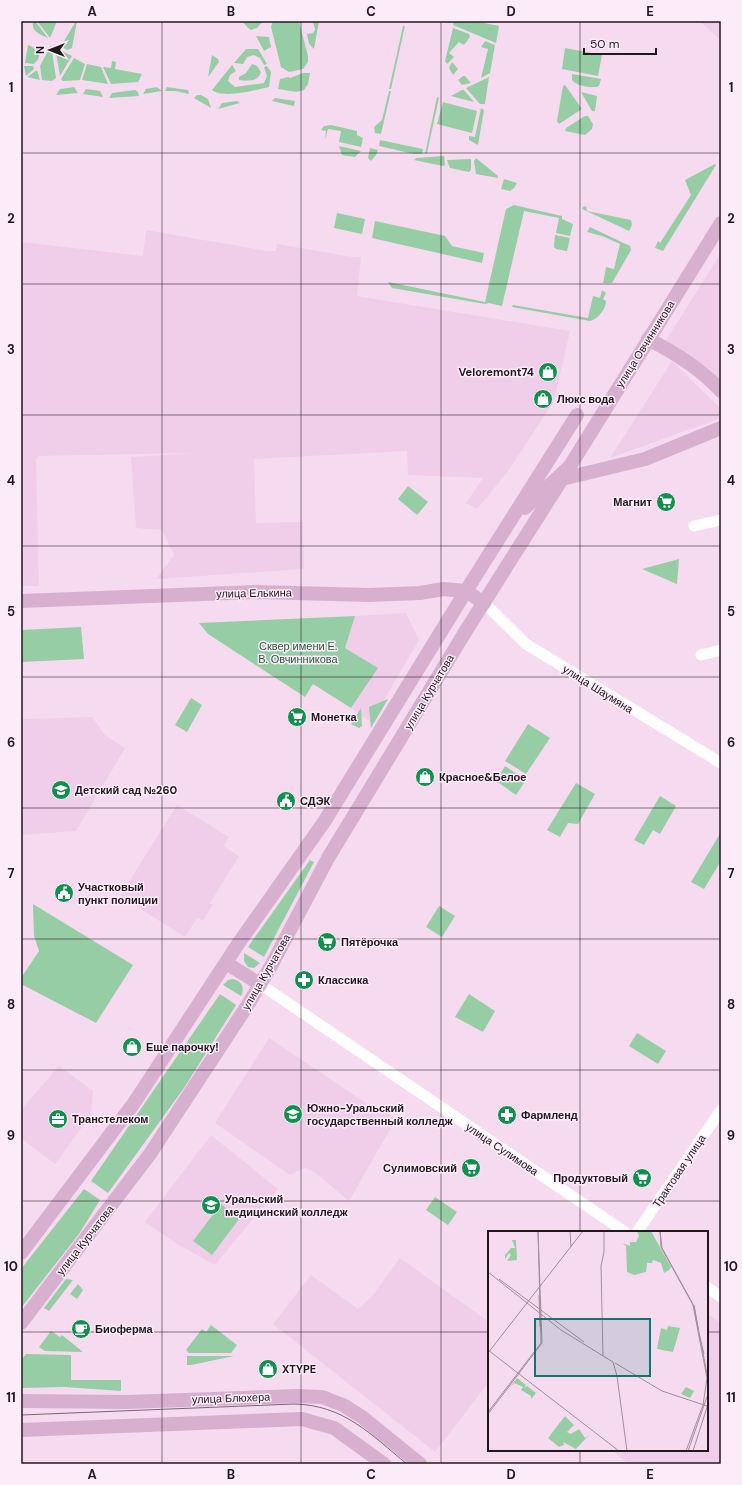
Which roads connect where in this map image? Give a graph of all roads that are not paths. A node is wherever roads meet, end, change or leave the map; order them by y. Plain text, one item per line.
1 (721, 222) edge
2 (648, 339) junction
3 (721, 392) edge
4 (577, 415) dead end
5 (721, 428) edge
6 (721, 520) edge
7 (510, 522) junction
8 (694, 526) dead end
9 (466, 591) junction
10 (21, 601) edge
11 (484, 602) junction
12 (721, 650) edge
13 (701, 655) dead end
14 (721, 763) edge
15 (226, 963) junction
16 (260, 984) junction
17 (721, 1110) edge
18 (624, 1231) edge
19 (638, 1231) edge
20 (21, 1253) edge
21 (708, 1288) edge
22 (721, 1297) edge
23 (21, 1323) edge
24 (21, 1401) edge
25 (21, 1430) edge
26 (384, 1464) edge
27 (420, 1464) edge

1 - 2 main road, улица Овчинникова
2 - 3 main road
2 - 7 main road, улица Овчинникова
4 - 7 main road
5 - 11 main road
6 - 8 street
7 - 9 main road
9 - 10 main road, улица Елькина
9 - 11 main road, улица Елькина
9 - 15 main road, улица Курчатова
11 - 14 street, улица Шаумяна
11 - 16 main road, улица Курчатова
12 - 13 street
15 - 16 main road
15 - 20 main road, улица Курчатова
16 - 18 street, улица Сулимова
16 - 23 main road, улица Курчатова
17 - 19 street, Трактовая улица
21 - 22 street
24 - 27 main road, улица Блюхера
25 - 26 main road, улица Блюхера

